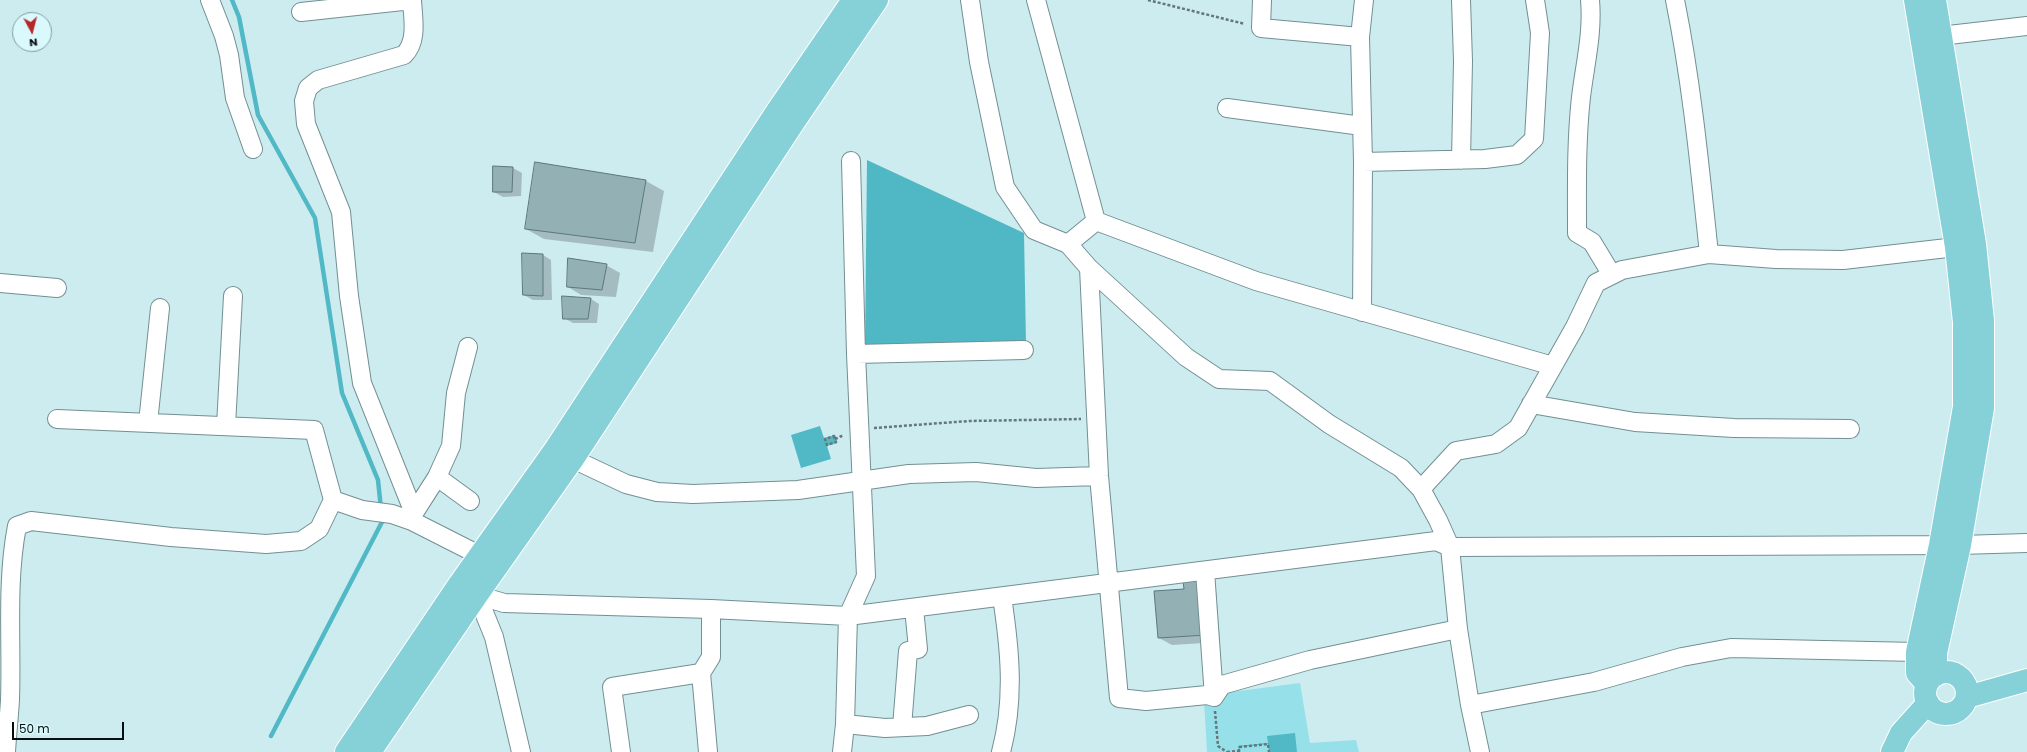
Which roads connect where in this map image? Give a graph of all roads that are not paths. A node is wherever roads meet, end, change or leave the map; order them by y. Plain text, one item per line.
1 (210, 0) edge
2 (412, 0) edge
3 (852, 0) edge
4 (877, 0) edge
5 (970, 0) edge
6 (1036, 0) edge
7 (1262, 0) edge
8 (1364, 0) edge
9 (1460, 0) edge
10 (1535, 0) edge
11 (1590, 0) edge
12 (1675, 0) edge
13 (1915, 0) edge
14 (1935, 0) edge
15 (301, 12) dead end
16 (2027, 26) edge
17 (1940, 36) junction
18 (1360, 37) junction
19 (1227, 108) dead end
20 (1362, 126) junction
21 (253, 149) dead end
22 (1461, 160) junction
23 (851, 161) dead end
24 (1363, 162) junction
25 (1096, 221) junction
26 (1068, 244) junction
27 (1956, 247) junction
28 (1709, 254) junction
29 (1089, 268) junction
30 (1612, 275) junction
31 (0, 283) edge
32 (57, 288) dead end
33 (233, 296) dead end
34 (160, 308) dead end
35 (1362, 312) junction
36 (468, 347) dead end
37 (1024, 350) dead end
38 (856, 354) junction
39 (1553, 366) junction
40 (1531, 404) junction
41 (57, 419) dead end
42 (148, 423) junction
43 (226, 426) junction
44 (1850, 428) dead end
45 (573, 459) junction
46 (1099, 476) junction
47 (437, 477) junction
48 (862, 481) junction
49 (1421, 490) junction
50 (333, 500) junction
51 (470, 501) dead end
52 (413, 517) junction
53 (2027, 543) edge
54 (1950, 545) junction
55 (1450, 547) junction
56 (481, 556) junction
57 (1205, 571) junction
58 (1107, 583) junction
59 (468, 589) junction
60 (1002, 597) junction
61 (914, 608) junction
62 (711, 610) junction
63 (848, 616) junction
64 (5, 629) edge
65 (1458, 629) junction
66 (1917, 652) junction
67 (700, 673) junction
68 (2027, 680) edge
69 (1930, 688) junction
70 (1214, 697) junction
71 (1967, 698) junction
72 (1470, 705) junction
73 (969, 715) dead end
74 (845, 724) junction
75 (902, 727) junction
76 (6, 752) edge
77 (346, 752) edge
78 (370, 752) edge
79 (521, 752) edge
80 (621, 752) edge
81 (708, 752) edge
82 (842, 752) edge
83 (1002, 752) edge
84 (1480, 752) edge
85 (1892, 752) edge

1 - 21 street
2 - 15 street
2 - 52 street
3 - 56 main road
4 - 45 main road
5 - 26 street
6 - 25 street
7 - 18 street
8 - 18 street
9 - 22 street
10 - 22 street
11 - 30 street
12 - 28 street
13 - 27 main road
14 - 17 main road
16 - 17 street
17 - 54 main road
18 - 20 street
19 - 20 street
20 - 24 street
22 - 24 street
23 - 38 street
24 - 35 street
25 - 26 street
25 - 35 street
26 - 29 street
27 - 28 street
27 - 54 main road
28 - 30 street
29 - 46 street
29 - 49 street
30 - 39 street
31 - 32 street
33 - 43 street
34 - 42 street
35 - 39 street
36 - 47 street
37 - 38 street
38 - 48 street
39 - 40 street
40 - 44 street
40 - 49 street
41 - 42 street
42 - 43 street
43 - 50 street
45 - 48 street
45 - 59 main road
46 - 48 street
46 - 58 street
47 - 51 street
47 - 52 street
48 - 63 street
49 - 55 street
50 - 52 street
50 - 64 street
52 - 56 street
53 - 54 street
54 - 55 street
54 - 66 main road
54 - 69 main road
55 - 57 street
55 - 65 street
56 - 59 main road
57 - 58 street
57 - 70 street
58 - 60 street
58 - 70 street
59 - 62 street
59 - 77 main road
59 - 78 main road
59 - 79 street
60 - 61 street
60 - 83 street
61 - 63 street
61 - 75 street
62 - 63 street
62 - 67 street
63 - 74 street
64 - 76 street
65 - 70 street
65 - 72 street
66 - 69 main road
66 - 72 street
67 - 80 street
67 - 81 street
68 - 71 main road
69 - 71 main road
69 - 71 main road
69 - 85 main road
72 - 84 street
73 - 75 street
74 - 75 street
74 - 82 street

